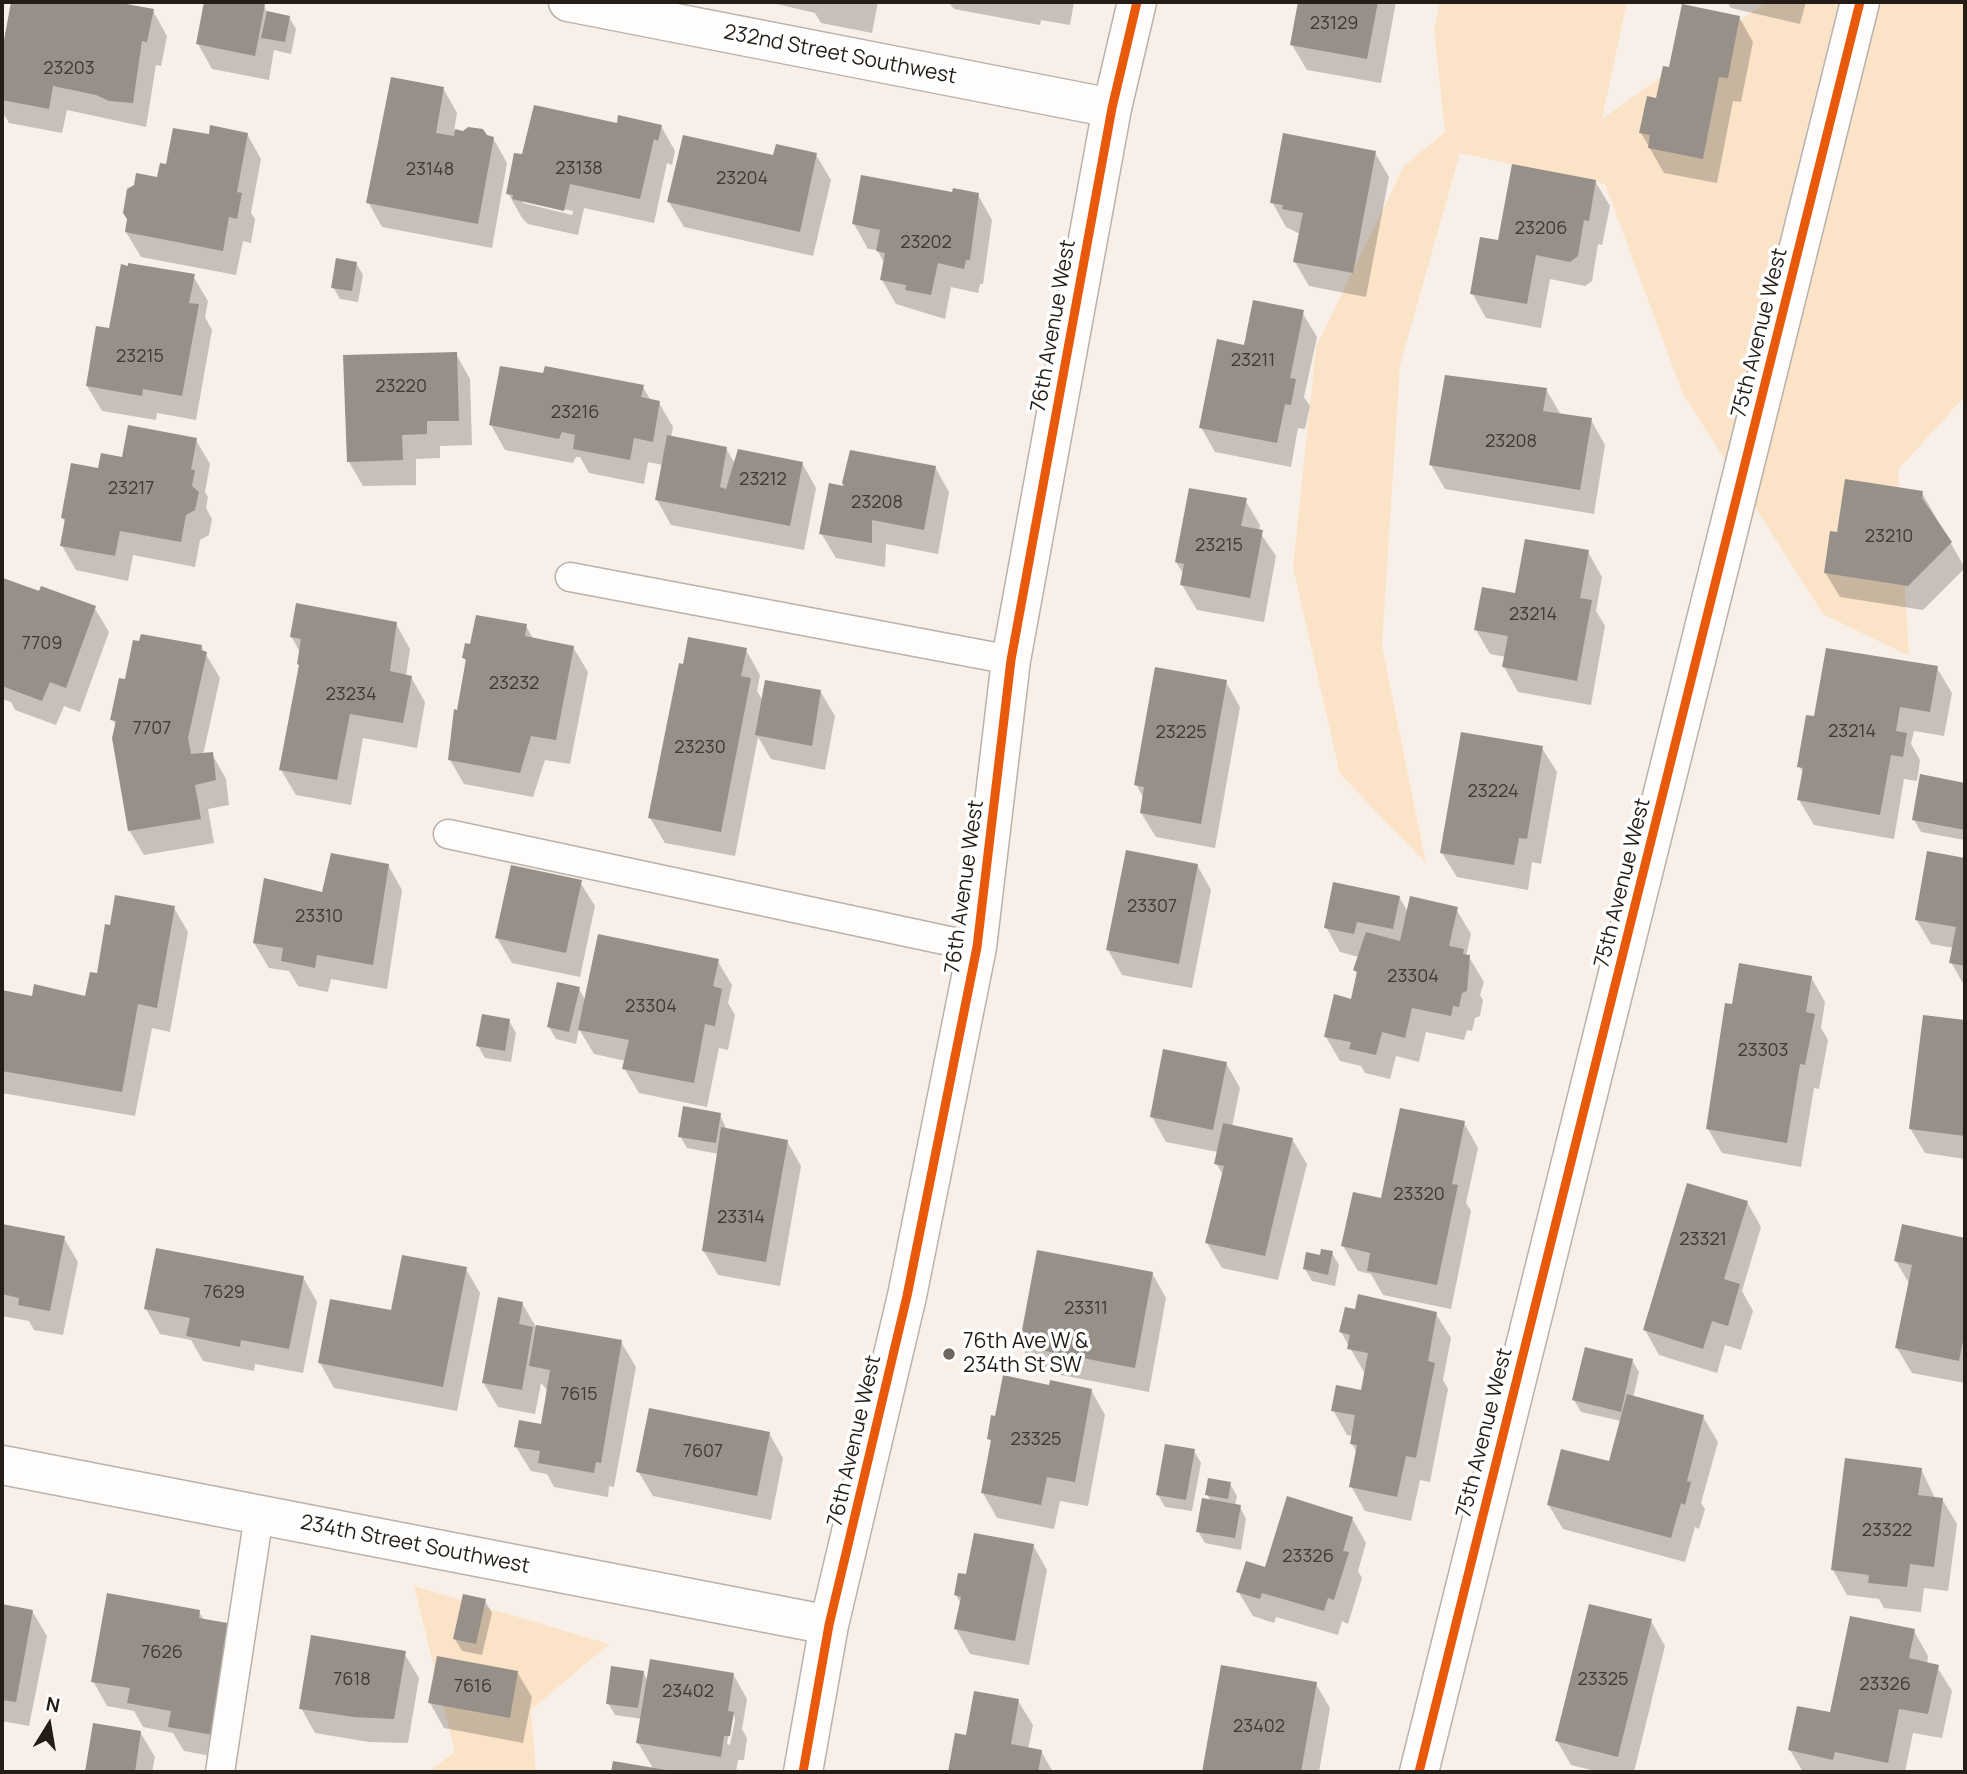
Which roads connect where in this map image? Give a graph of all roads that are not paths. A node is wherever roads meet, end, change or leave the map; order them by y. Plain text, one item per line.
1 (568, 2) edge
2 (1137, 2) edge
3 (1860, 2) edge
4 (1112, 108) junction
5 (570, 577) dead end
6 (1011, 660) junction
7 (448, 834) dead end
8 (977, 947) junction
9 (2, 1465) edge
10 (259, 1515) junction
11 (829, 1625) junction
12 (220, 1772) edge
13 (803, 1772) edge
14 (1419, 1772) edge

1 - 4 street, 232nd Street Southwest
2 - 4 street, 76th Avenue West
3 - 14 street, 75th Avenue West
4 - 6 street, 76th Avenue West
5 - 6 lane
6 - 8 street, 76th Avenue West
7 - 8 lane
8 - 11 street, 76th Avenue West
9 - 10 street, 234th Street Southwest
10 - 11 street, 234th Street Southwest
10 - 12 lane
11 - 13 street, 76th Avenue West

